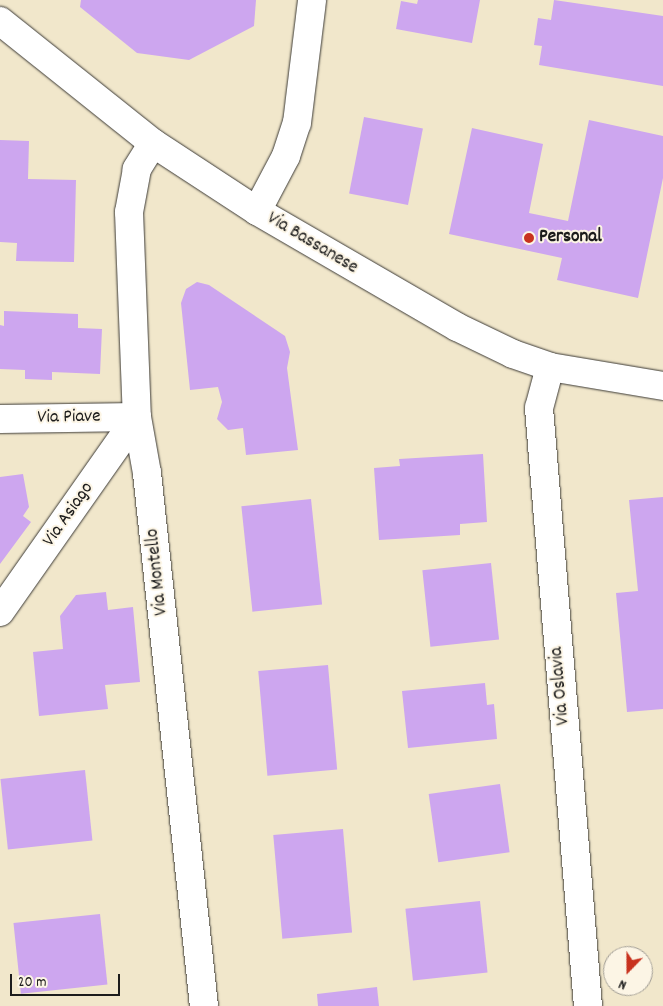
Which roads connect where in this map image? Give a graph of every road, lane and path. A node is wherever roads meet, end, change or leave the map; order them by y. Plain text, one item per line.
1 (312, 0) edge
2 (0, 21) edge
3 (153, 143) junction
4 (257, 211) junction
5 (550, 367) junction
6 (663, 386) edge
7 (137, 417) junction
8 (0, 419) edge
9 (0, 612) edge
10 (204, 1006) edge
11 (588, 1006) edge

1 - 4 street
2 - 3 street, Via Bassanese
3 - 4 street, Via Bassanese
3 - 7 street, Via Montello
4 - 5 street, Via Bassanese
5 - 6 street, Via Bassanese
5 - 11 street, Via Oslavia
7 - 8 street, Via Piave
7 - 9 street, Via Asiago
7 - 10 street, Via Montello

